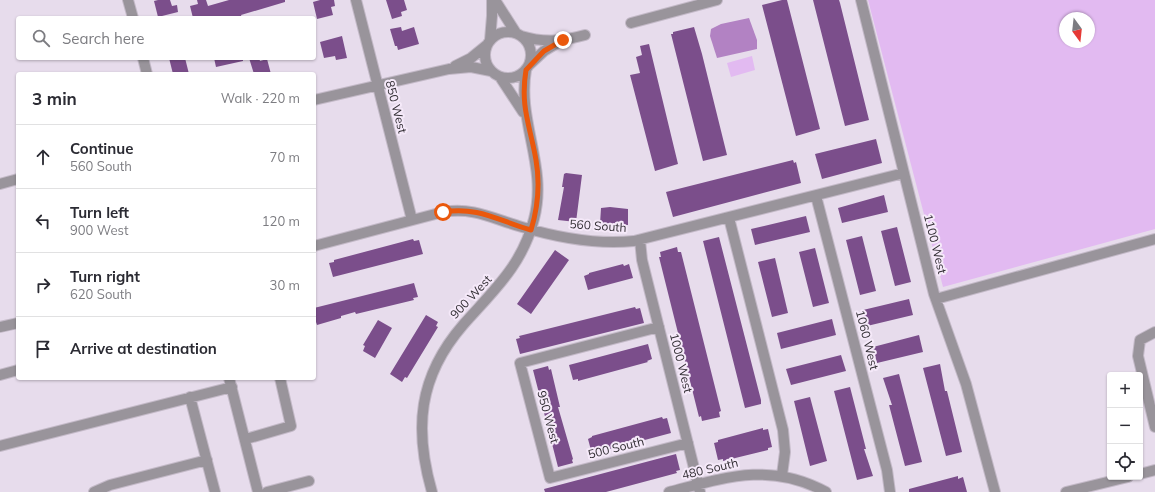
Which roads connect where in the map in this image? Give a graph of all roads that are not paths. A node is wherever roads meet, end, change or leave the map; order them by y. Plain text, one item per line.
1 (128, 0) edge
2 (356, 0) edge
3 (492, 0) edge
4 (495, 0) edge
5 (716, 0) edge
6 (861, 0) edge
7 (132, 16) edge
8 (630, 23) dead end
9 (518, 34) junction
10 (586, 34) dead end
11 (563, 40) junction
12 (489, 42) junction
13 (144, 60) edge
14 (527, 67) junction
15 (449, 69) junction
16 (491, 71) junction
17 (146, 72) edge
18 (500, 77) junction
19 (378, 86) junction
20 (316, 100) edge
21 (526, 119) junction
22 (904, 173) junction
23 (16, 180) edge
24 (0, 184) edge
25 (816, 196) junction
26 (729, 218) junction
27 (412, 220) junction
28 (531, 230) junction
29 (1155, 238) edge
30 (640, 240) junction
31 (316, 245) edge
32 (936, 299) junction
33 (16, 323) edge
34 (0, 327) edge
35 (659, 327) junction
36 (1155, 332) edge
37 (16, 371) edge
38 (0, 375) edge
39 (280, 380) edge
40 (230, 382) edge
41 (190, 397) junction
42 (1155, 427) edge
43 (246, 439) junction
44 (688, 443) junction
45 (0, 446) edge
46 (207, 460) junction
47 (1155, 470) edge
48 (1143, 473) edge
49 (782, 475) junction
50 (550, 478) joint
51 (1116, 480) edge
52 (309, 481) dead end
53 (699, 488) edge
54 (94, 492) edge
55 (215, 492) edge
56 (258, 492) edge
57 (267, 492) edge
58 (432, 492) edge
59 (669, 492) edge
60 (826, 492) edge
61 (890, 492) edge
62 (995, 492) edge
63 (1066, 492) edge

1 - 7 street
2 - 19 street, 850 West
3 - 12 street
4 - 9 street
5 - 8 street
6 - 22 street, 1100 West
9 - 11 street
9 - 12 street
9 - 14 street
10 - 11 street
11 - 14 street
12 - 15 street
12 - 16 street
13 - 17 street
14 - 18 street
14 - 21 street, 900 West
15 - 16 street
15 - 19 street
16 - 18 street
18 - 21 street, 900 West
19 - 20 street
19 - 27 street, 850 West
21 - 28 street, 900 West
22 - 25 street, 560 South
22 - 32 street, 1100 West
23 - 24 street
25 - 26 street, 560 South
25 - 61 street, 1060 West
26 - 30 street, 560 South
26 - 49 street
27 - 28 street, 560 South
27 - 31 street, 560 South
28 - 30 street, 560 South
28 - 58 street, 900 West
29 - 32 street
30 - 35 street, 1000 West
32 - 62 street, 1100 West
33 - 34 street
35 - 44 street, 1000 West
35 - 50 street, 950 West
36 - 42 street
37 - 38 street
39 - 43 street
40 - 41 street
40 - 43 street
41 - 45 street
41 - 46 street
43 - 56 street
44 - 50 street, 500 South
44 - 53 street, 1000 West
46 - 54 street
46 - 55 street
47 - 48 street
49 - 53 street, 480 South
49 - 60 street, 480 South
51 - 63 street
52 - 57 street
53 - 59 street, 480 South

